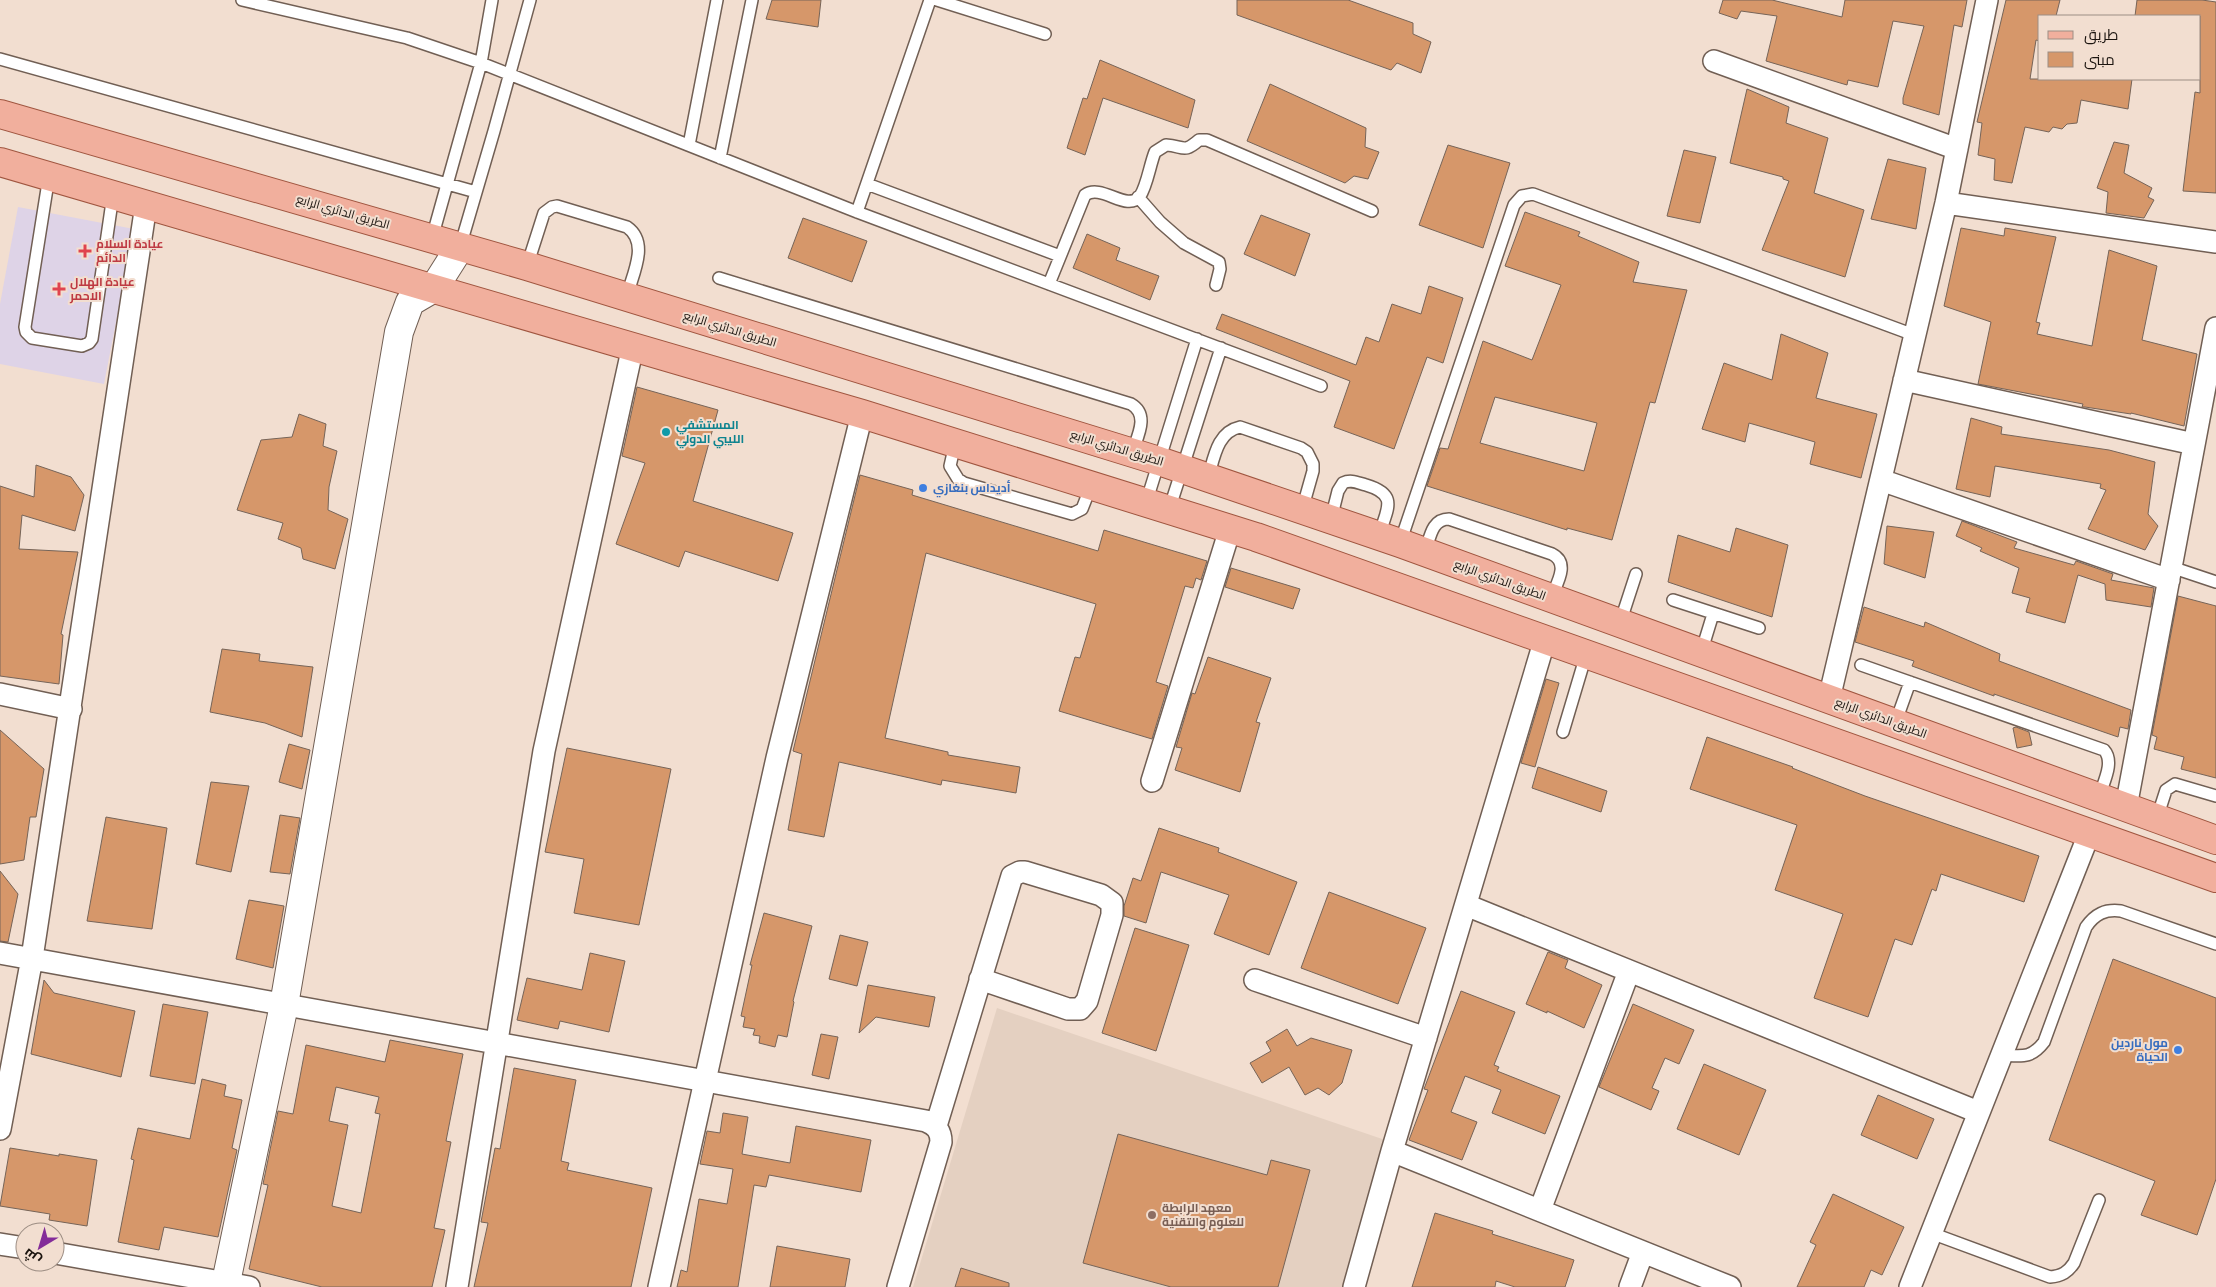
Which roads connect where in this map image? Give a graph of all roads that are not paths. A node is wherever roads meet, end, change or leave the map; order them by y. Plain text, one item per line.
1 (242, 0) edge
2 (492, 0) edge
3 (530, 0) edge
4 (717, 0) edge
5 (752, 0) edge
6 (930, 0) edge
7 (938, 0) edge
8 (1987, 0) edge
9 (1046, 34) dead end
10 (0, 59) edge
11 (1714, 61) dead end
12 (481, 63) junction
13 (510, 74) junction
14 (0, 114) edge
15 (689, 145) junction
16 (1957, 148) junction
17 (720, 158) junction
18 (0, 162) edge
19 (49, 176) junction
20 (447, 184) junction
21 (867, 184) junction
22 (476, 192) junction
23 (113, 194) junction
24 (1138, 198) junction
25 (1946, 203) junction
26 (146, 205) junction
27 (1372, 211) dead end
28 (857, 212) junction
29 (432, 238) junction
30 (2216, 242) edge
31 (460, 247) junction
32 (1060, 256) junction
33 (527, 266) junction
34 (719, 278) dead end
35 (1049, 284) junction
36 (1216, 285) dead end
37 (434, 288) junction
38 (626, 296) junction
39 (2216, 328) edge
40 (1914, 335) junction
41 (1197, 339) junction
42 (633, 346) junction
43 (1220, 348) junction
44 (1904, 380) junction
45 (1321, 386) dead end
46 (862, 414) junction
47 (2194, 444) junction
48 (1132, 453) junction
49 (1170, 465) junction
50 (1208, 478) junction
51 (1881, 480) junction
52 (1158, 507) junction
53 (1302, 510) junction
54 (1331, 519) junction
55 (1230, 529) junction
56 (1401, 544) junction
57 (2170, 573) junction
58 (1636, 574) dead end
59 (2216, 582) edge
60 (1551, 598) junction
61 (1672, 600) dead end
62 (1713, 614) junction
63 (1620, 623) junction
64 (1758, 628) dead end
65 (1545, 639) junction
66 (1701, 653) junction
67 (1587, 654) junction
68 (1861, 665) dead end
69 (1910, 682) junction
70 (0, 694) edge
71 (1829, 699) junction
72 (71, 709) junction
73 (1896, 724) junction
74 (1563, 732) dead end
75 (1978, 754) junction
76 (1152, 781) dead end
77 (1967, 790) junction
78 (2216, 796) edge
79 (2098, 797) junction
80 (2126, 807) junction
81 (2157, 818) junction
82 (2089, 834) junction
83 (2216, 840) edge
84 (2216, 878) edge
85 (1466, 905) junction
86 (2216, 944) edge
87 (0, 953) edge
88 (32, 958) junction
89 (1629, 971) junction
90 (980, 979) junction
91 (1255, 980) dead end
92 (284, 1005) junction
93 (1426, 1038) junction
94 (495, 1042) junction
95 (2002, 1055) junction
96 (703, 1080) junction
97 (1978, 1112) junction
98 (936, 1126) junction
99 (0, 1129) edge
100 (1392, 1151) junction
101 (2099, 1200) dead end
102 (1540, 1210) junction
103 (1931, 1233) junction
104 (0, 1244) edge
105 (15, 1246) edge
106 (1643, 1252) junction
107 (65, 1256) edge
108 (233, 1286) edge
109 (457, 1287) edge
110 (658, 1287) edge
111 (898, 1287) edge
112 (1354, 1287) edge
113 (1630, 1287) edge
114 (1730, 1287) edge
115 (1911, 1287) edge

1 - 12 lane
2 - 12 lane
3 - 13 lane
4 - 15 lane
5 - 17 lane
6 - 21 lane
7 - 9 lane
8 - 16 street
10 - 20 lane
11 - 16 street
12 - 13 lane
12 - 20 lane
13 - 15 lane
13 - 22 lane
14 - 29 main road, الطريق الدائري الرابع
15 - 17 lane
16 - 25 street
17 - 28 lane
18 - 19 main road
19 - 23 main road
19 - 23 lane
20 - 22 lane
20 - 29 lane
21 - 28 lane
21 - 32 lane
22 - 31 lane
23 - 26 main road
24 - 27 lane
24 - 32 lane
24 - 36 lane
25 - 30 street
25 - 40 street
26 - 37 main road
26 - 72 street
28 - 35 lane
29 - 31 main road, الطريق الدائري الرابع
31 - 33 main road, الطريق الدائري الرابع
31 - 37 main road
32 - 35 lane
33 - 38 main road, الطريق الدائري الرابع
33 - 38 lane
34 - 48 lane
35 - 41 lane
37 - 42 main road
37 - 92 main road
38 - 48 main road, الطريق الدائري الرابع
39 - 47 street
40 - 44 street
40 - 56 lane
41 - 43 lane
41 - 49 lane
42 - 46 main road
42 - 94 street
43 - 45 lane
43 - 49 lane
44 - 47 street
44 - 51 street
46 - 52 main road
46 - 96 street
47 - 57 street
48 - 49 main road, الطريق الدائري الرابع
49 - 50 main road, الطريق الدائري الرابع
49 - 52 lane
49 - 52 lane
50 - 53 main road, الطريق الدائري الرابع
50 - 53 lane
51 - 57 street
51 - 71 street
52 - 55 main road
53 - 54 main road, الطريق الدائري الرابع
54 - 56 main road, الطريق الدائري الرابع
54 - 56 lane
55 - 65 main road
55 - 76 street
56 - 60 main road, الطريق الدائري الرابع
56 - 60 lane
57 - 59 lane
57 - 80 street
58 - 63 lane
60 - 63 main road, الطريق الدائري الرابع
61 - 62 lane
62 - 64 lane
62 - 66 lane
63 - 66 main road, الطريق الدائري الرابع
65 - 67 main road
65 - 85 street
66 - 71 main road, الطريق الدائري الرابع
67 - 74 lane
67 - 77 main road
68 - 69 lane
69 - 73 lane
69 - 79 lane
70 - 72 street
71 - 73 main road, الطريق الدائري الرابع
72 - 88 street
73 - 75 main road, الطريق الدائري الرابع
75 - 77 main road
75 - 79 main road, الطريق الدائري الرابع
77 - 82 main road
78 - 81 lane
79 - 80 main road, الطريق الدائري الرابع
80 - 81 main road, الطريق الدائري الرابع
81 - 83 main road, الطريق الدائري الرابع
82 - 84 main road
82 - 95 street
85 - 89 street
85 - 93 street
86 - 95 lane
87 - 88 street
88 - 92 street
88 - 99 street
89 - 97 street
89 - 102 street
90 - 90 street
90 - 98 street
91 - 93 street
92 - 94 street
92 - 108 main road
93 - 100 street
94 - 96 street
94 - 109 street
95 - 97 street
96 - 98 street
96 - 110 street
97 - 103 street
98 - 111 street
100 - 102 street
100 - 112 street
101 - 103 lane
102 - 106 street
103 - 115 street
104 - 105 street
106 - 113 street
106 - 114 street
107 - 108 street

